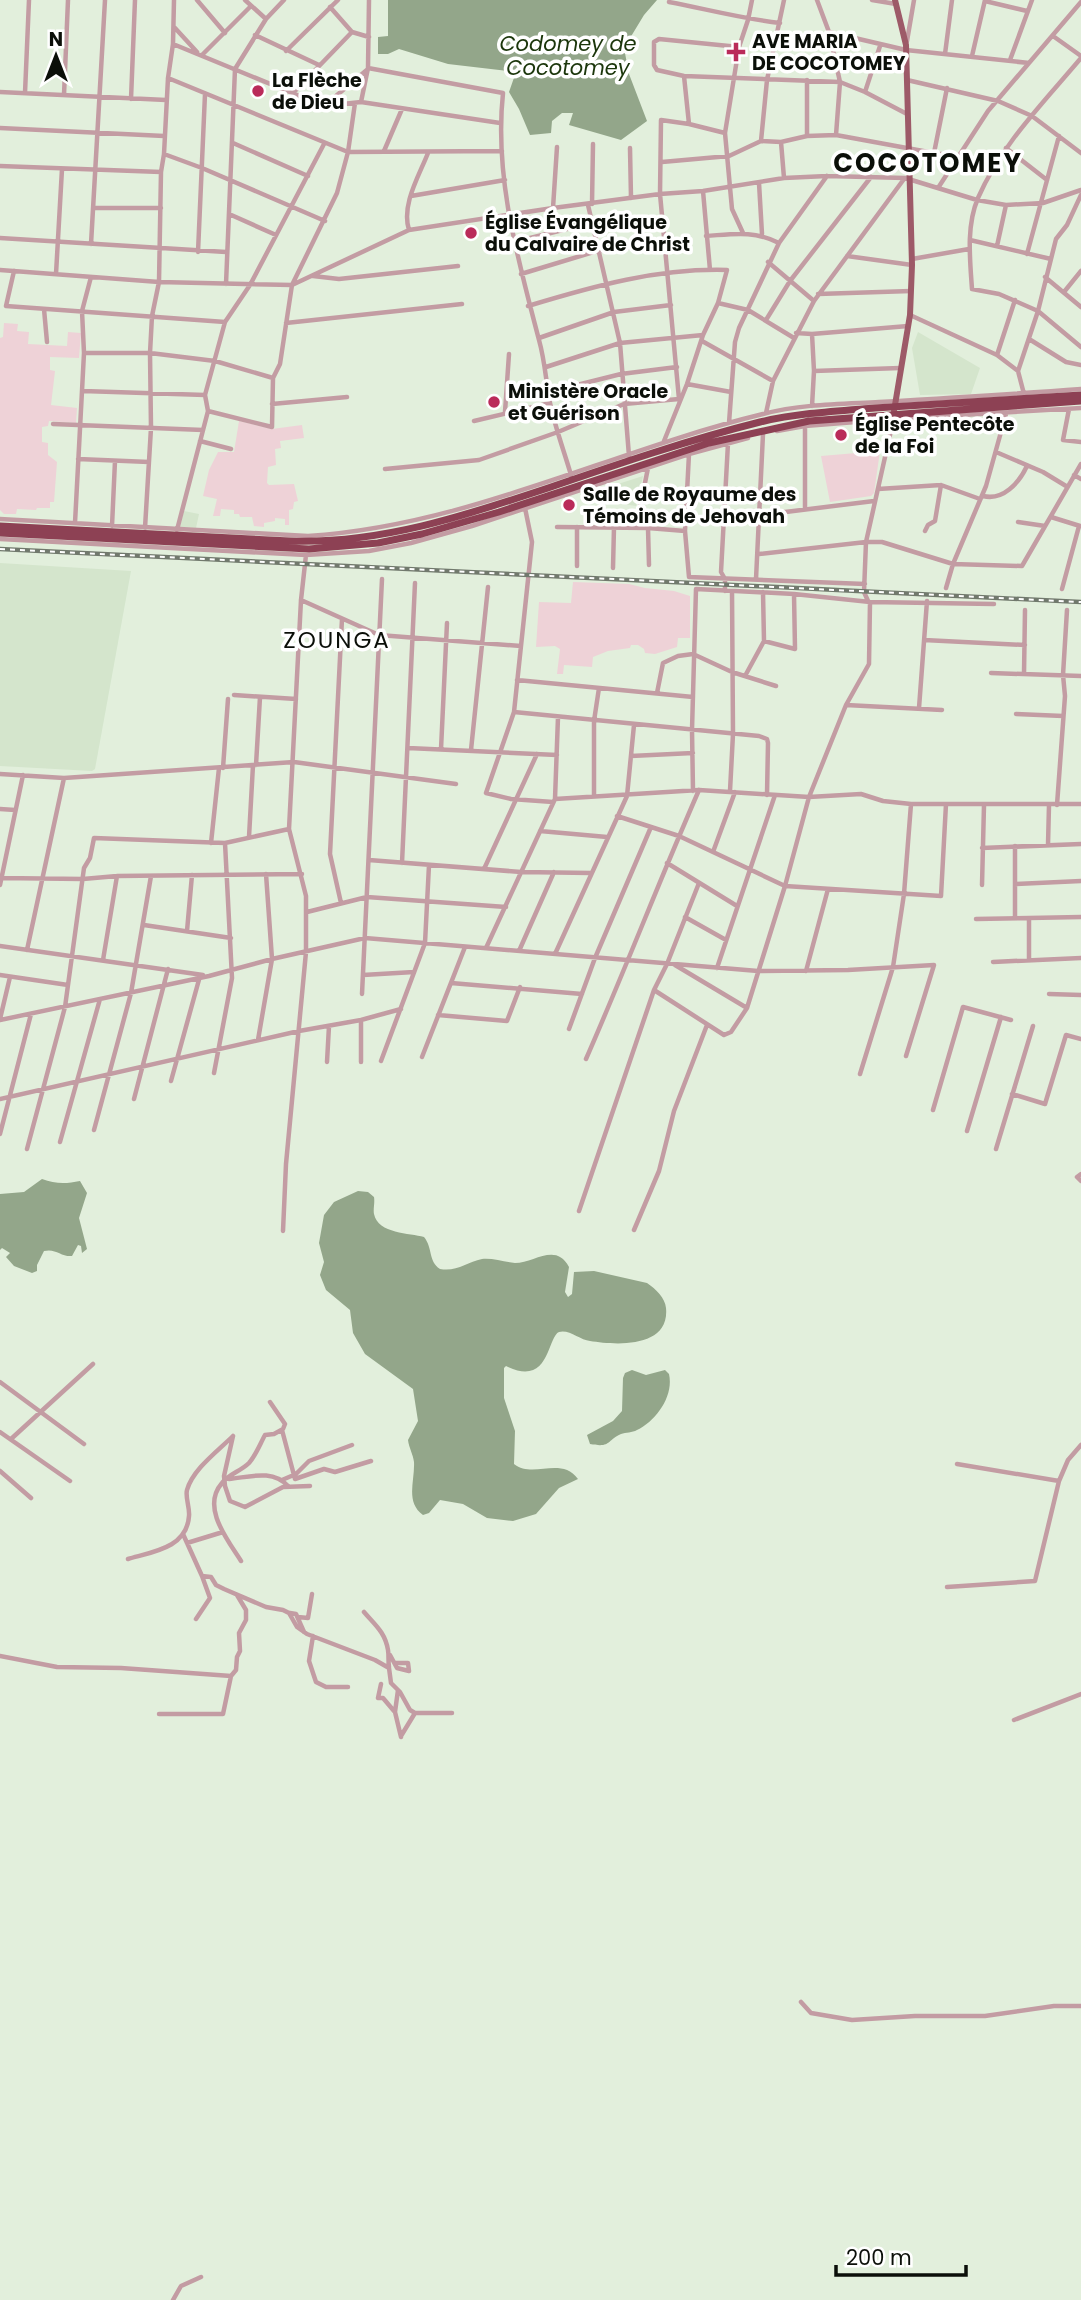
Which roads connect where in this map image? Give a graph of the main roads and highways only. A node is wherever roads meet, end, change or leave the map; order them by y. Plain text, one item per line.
1 (895, 2) edge
2 (1081, 395) edge
3 (1081, 401) edge
4 (894, 410) junction
5 (0, 526) edge
6 (0, 533) edge

1 - 4 main road
2 - 4 highway
3 - 4 highway
4 - 5 highway
4 - 6 highway

